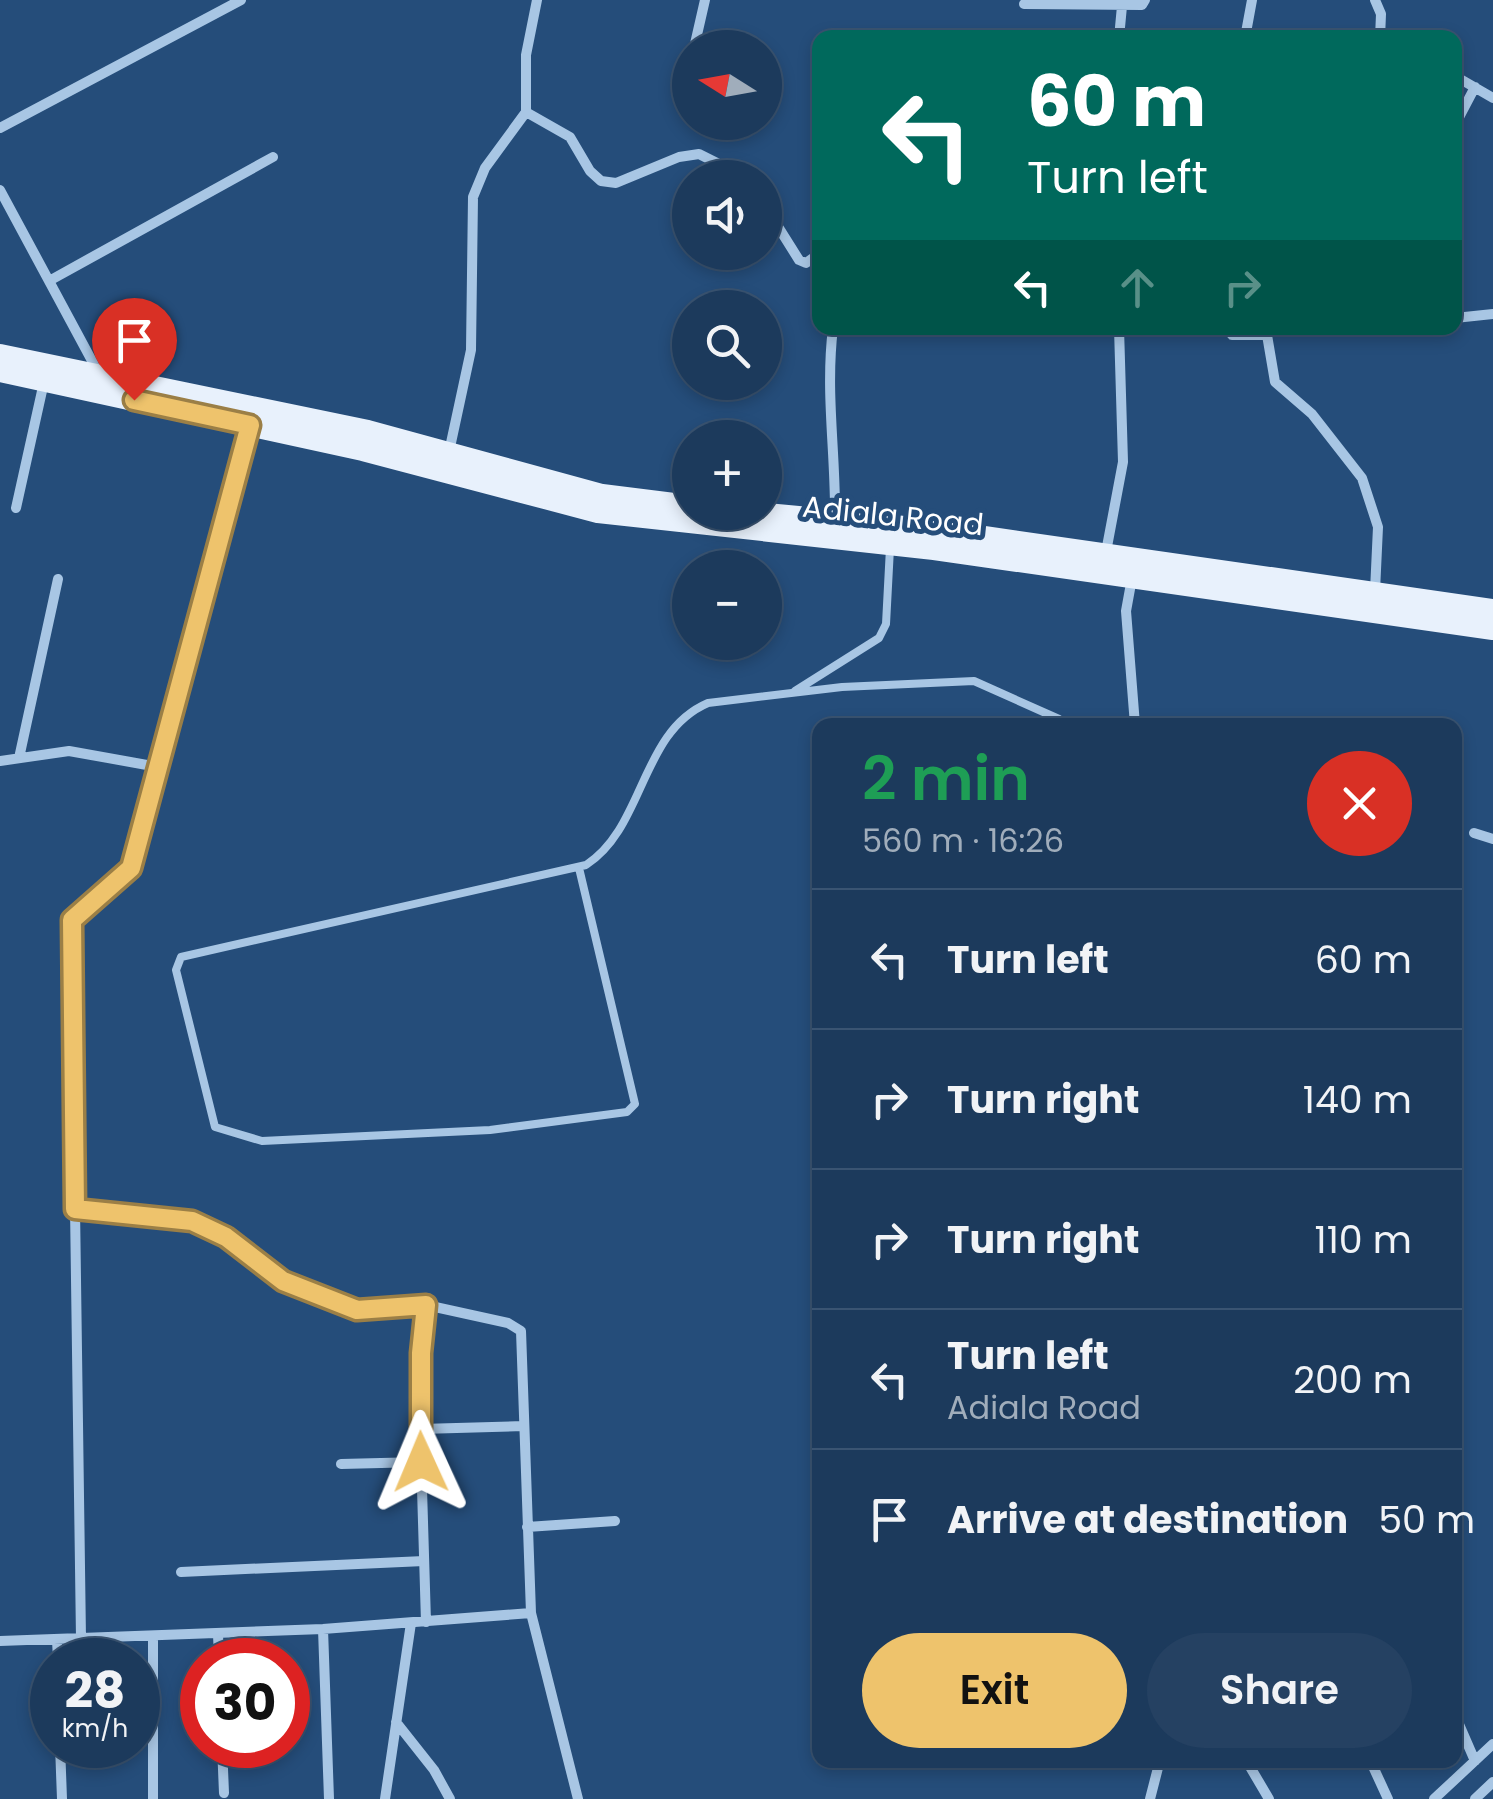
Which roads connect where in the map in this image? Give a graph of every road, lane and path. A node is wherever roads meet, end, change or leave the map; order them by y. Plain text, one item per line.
1 (241, 0) edge
2 (537, 0) edge
3 (705, 0) edge
4 (1145, 0) edge
5 (1252, 0) edge
6 (1375, 0) edge
7 (1024, 4) dead end
8 (1122, 6) junction
9 (698, 30) edge
10 (1120, 30) edge
11 (1246, 30) edge
12 (1380, 30) edge
13 (1462, 80) edge
14 (1475, 87) junction
15 (1493, 98) edge
16 (526, 112) junction
17 (1462, 112) edge
18 (0, 128) edge
19 (274, 157) dead end
20 (674, 160) edge
21 (711, 160) edge
22 (672, 161) edge
23 (0, 190) edge
24 (782, 233) edge
25 (812, 259) edge
26 (49, 281) junction
27 (1493, 314) edge
28 (1462, 317) edge
29 (832, 335) edge
30 (1119, 335) edge
31 (1267, 335) edge
32 (0, 355) edge
33 (0, 371) edge
34 (98, 373) junction
35 (44, 380) junction
36 (250, 425) junction
37 (449, 452) junction
38 (672, 504) edge
39 (16, 508) dead end
40 (782, 516) edge
41 (835, 521) junction
42 (891, 544) junction
43 (1106, 553) junction
44 (1133, 566) junction
45 (58, 580) dead end
46 (1374, 592) junction
47 (1493, 610) edge
48 (1493, 629) edge
49 (791, 693) junction
50 (1056, 718) edge
51 (1134, 718) edge
52 (20, 758) junction
53 (0, 761) edge
54 (158, 766) junction
55 (1474, 833) dead end
56 (1493, 839) edge
57 (579, 868) junction
58 (75, 1209) junction
59 (426, 1305) junction
60 (524, 1426) junction
61 (420, 1429) junction
62 (421, 1462) junction
63 (341, 1464) dead end
64 (615, 1521) dead end
65 (527, 1527) junction
66 (424, 1561) junction
67 (181, 1572) dead end
68 (531, 1614) junction
69 (426, 1622) junction
70 (411, 1623) junction
71 (323, 1629) junction
72 (218, 1634) junction
73 (154, 1637) junction
74 (81, 1638) edge
75 (130, 1638) edge
76 (218, 1638) edge
77 (30, 1640) edge
78 (0, 1641) edge
79 (396, 1722) junction
80 (1462, 1731) edge
81 (1493, 1744) edge
82 (1475, 1761) junction
83 (61, 1768) edge
84 (223, 1768) edge
85 (1158, 1768) edge
86 (1251, 1768) edge
87 (1374, 1768) edge
88 (1493, 1782) edge
89 (224, 1792) dead end
90 (1480, 1798) edge
91 (62, 1799) edge
92 (153, 1799) edge
93 (329, 1799) edge
94 (384, 1799) edge
95 (450, 1799) edge
96 (578, 1799) edge
97 (1150, 1799) edge
98 (1268, 1799) edge
99 (1388, 1799) edge
100 (1434, 1799) edge

1 - 18 street
2 - 16 street
3 - 9 street
4 - 8 street
5 - 11 street
6 - 12 street
7 - 8 street
8 - 10 street
13 - 14 street
14 - 15 street
14 - 17 street
16 - 22 street
16 - 37 street
19 - 26 street
20 - 21 street
23 - 26 street
24 - 25 street
26 - 34 street
27 - 28 street
29 - 41 street
30 - 43 street
31 - 46 street
32 - 34 main road
33 - 35 main road, Adiala Road
34 - 37 main road
35 - 36 main road, Adiala Road
35 - 39 street
36 - 42 main road, Adiala Road
36 - 54 street
37 - 38 main road
40 - 41 main road, Adiala Road
41 - 43 main road, Adiala Road
42 - 44 main road, Adiala Road
42 - 49 lane
43 - 44 main road, Adiala Road
44 - 46 main road, Adiala Road
44 - 48 main road, Adiala Road
44 - 51 street
45 - 52 street
46 - 47 main road, Adiala Road
49 - 50 lane
49 - 57 lane
52 - 53 street
52 - 54 street
54 - 58 street
55 - 56 street
57 - 57 lane
58 - 59 street
58 - 74 street
59 - 60 street
59 - 61 street
60 - 61 street
60 - 65 street
61 - 62 street
62 - 63 street
62 - 66 street
64 - 65 street
65 - 68 street
66 - 67 street
66 - 69 street
68 - 69 street
68 - 96 street
69 - 70 street
70 - 71 street
70 - 79 street
71 - 72 street
71 - 93 street
72 - 73 street
72 - 76 street
73 - 75 street
73 - 92 street
77 - 78 street
79 - 94 street
79 - 95 street
80 - 82 street
81 - 82 street
82 - 100 street
83 - 91 street
84 - 89 street
85 - 97 street
86 - 98 street
87 - 99 street
88 - 90 street

